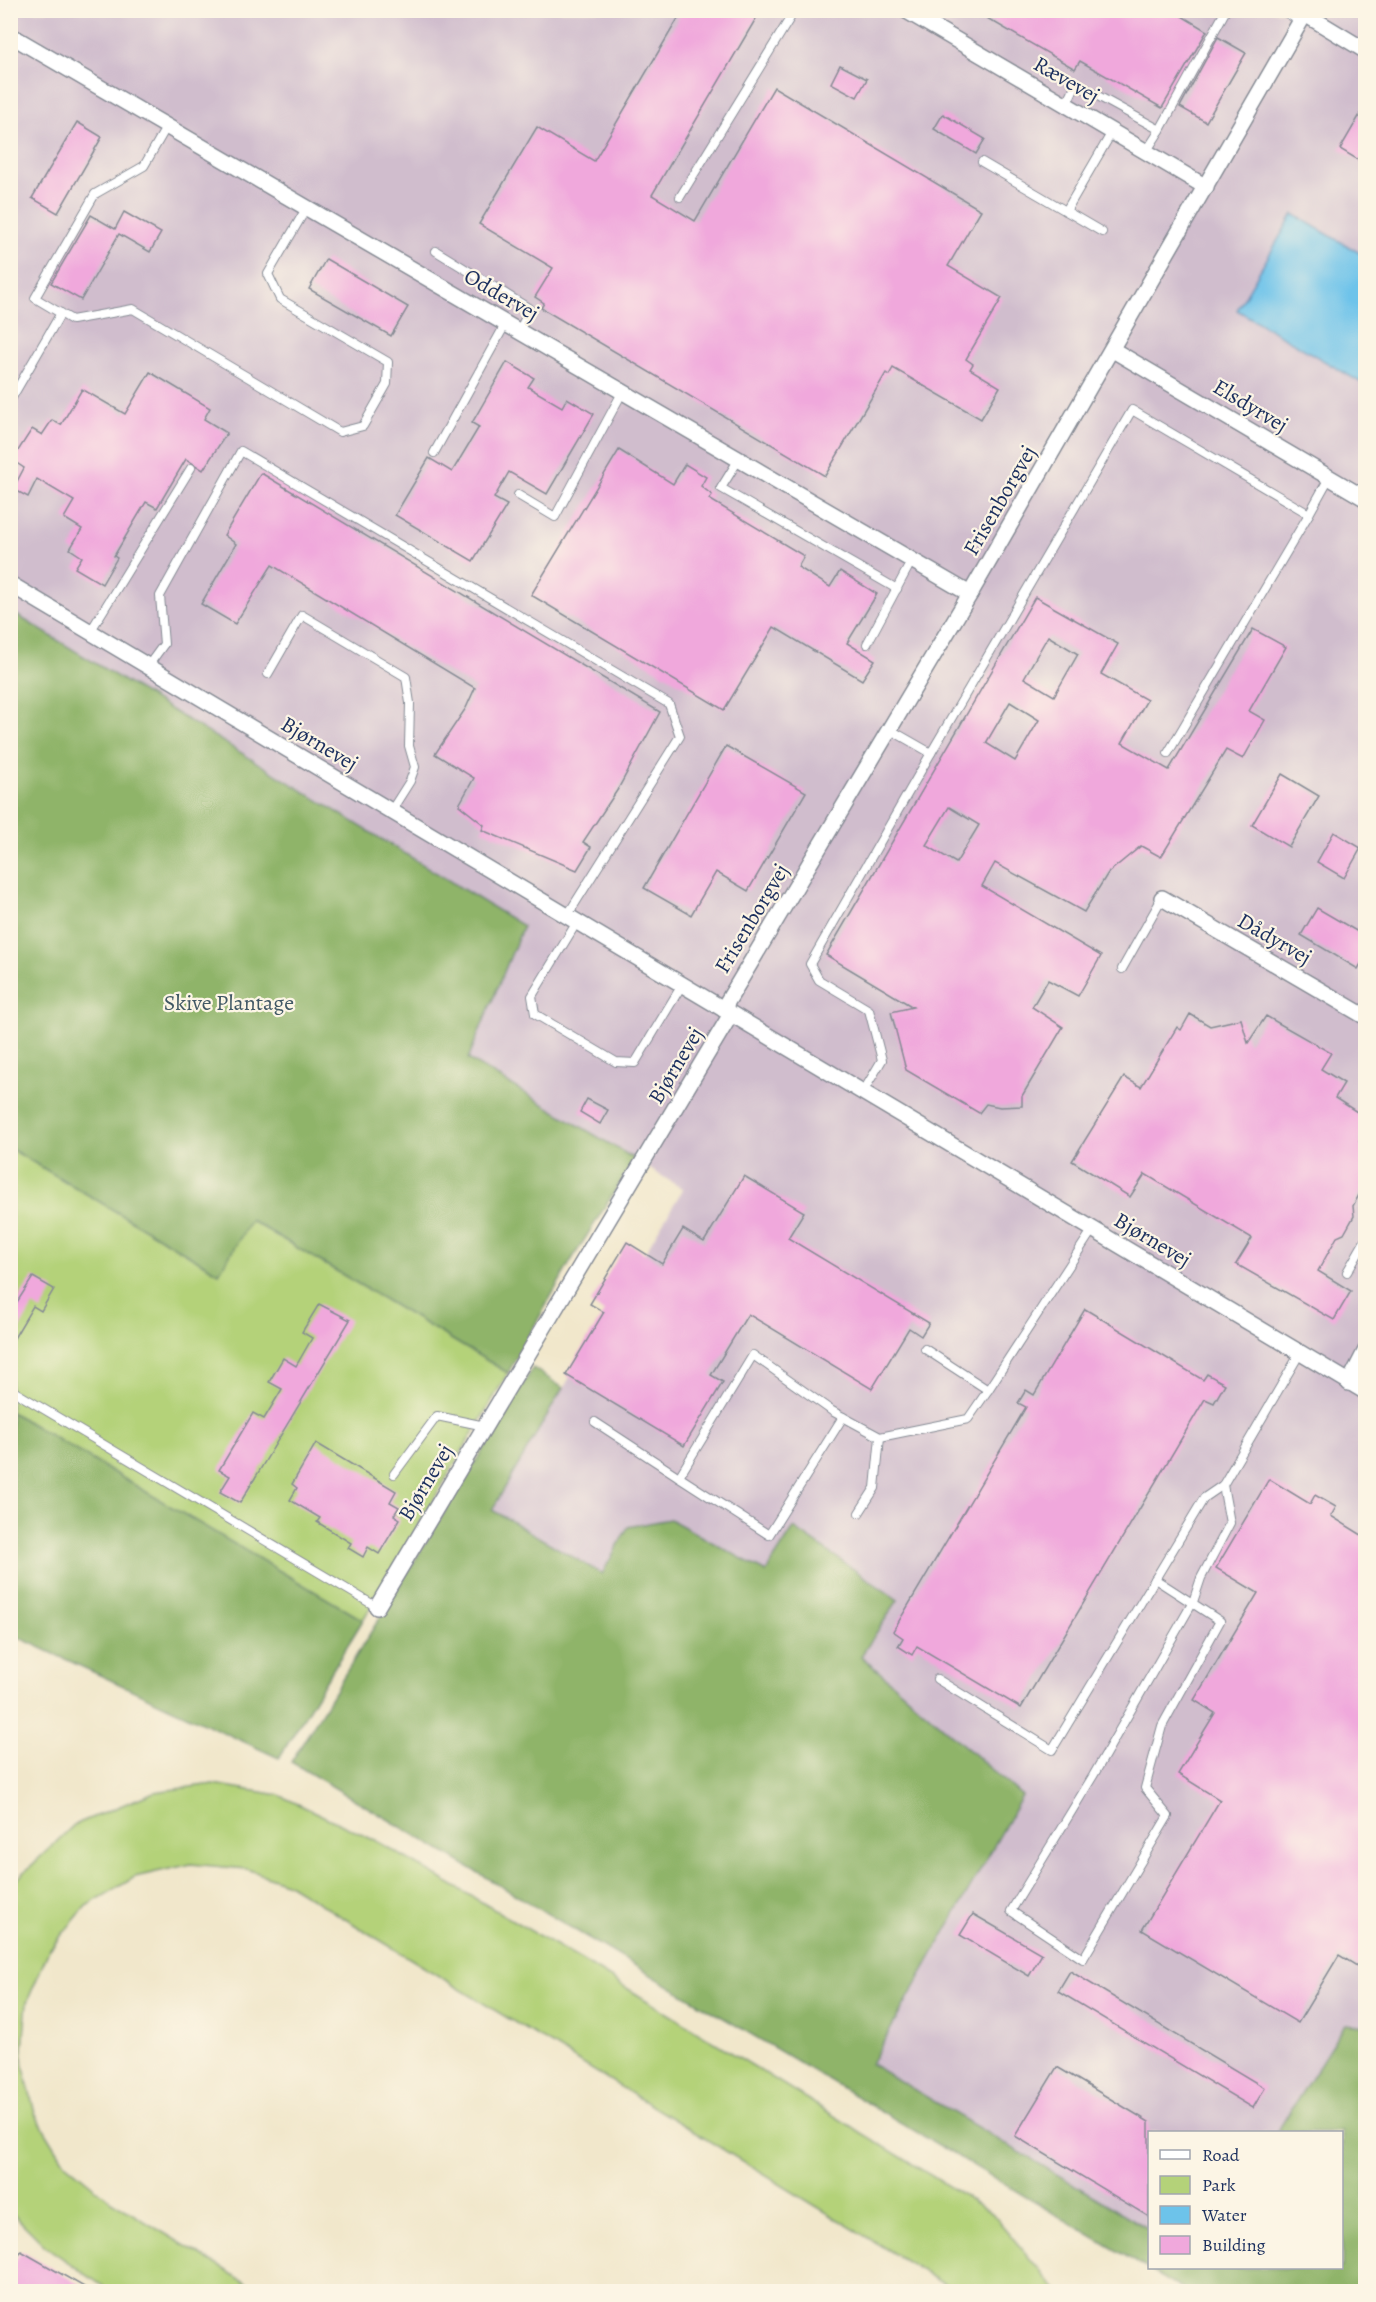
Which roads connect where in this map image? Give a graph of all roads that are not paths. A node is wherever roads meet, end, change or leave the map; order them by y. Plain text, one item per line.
1 (795, 10) edge
2 (905, 10) edge
3 (1226, 10) edge
4 (1282, 10) edge
5 (1304, 16) edge
6 (10, 35) edge
7 (1365, 51) edge
8 (1066, 105) junction
9 (167, 126) junction
10 (1160, 130) junction
11 (1112, 132) junction
12 (1146, 153) junction
13 (982, 162) dead end
14 (1206, 187) junction
15 (680, 197) dead end
16 (307, 207) junction
17 (1066, 211) junction
18 (1102, 232) dead end
19 (436, 251) dead end
20 (61, 313) junction
21 (513, 327) junction
22 (1113, 350) junction
23 (623, 391) junction
24 (10, 401) edge
25 (434, 453) dead end
26 (739, 459) junction
27 (191, 468) dead end
28 (1329, 478) junction
29 (518, 495) dead end
30 (1365, 499) edge
31 (1309, 514) junction
32 (912, 560) junction
33 (10, 584) edge
34 (897, 589) junction
35 (970, 594) junction
36 (90, 632) junction
37 (867, 644) dead end
38 (148, 666) junction
39 (268, 674) dead end
40 (890, 729) junction
41 (930, 753) junction
42 (1168, 753) dead end
43 (391, 811) junction
44 (1162, 898) joint
45 (572, 919) junction
46 (1122, 969) dead end
47 (682, 985) junction
48 (727, 1012) junction
49 (1365, 1017) edge
50 (863, 1092) junction
51 (1093, 1229) junction
52 (1365, 1239) edge
53 (1347, 1272) dead end
54 (925, 1349) dead end
55 (1365, 1350) edge
56 (1300, 1353) junction
57 (1349, 1383) junction
58 (10, 1389) edge
59 (988, 1390) junction
60 (1365, 1392) edge
61 (843, 1417) junction
62 (595, 1422) dead end
63 (485, 1426) junction
64 (880, 1437) junction
65 (394, 1474) dead end
66 (679, 1477) junction
67 (1224, 1485) junction
68 (859, 1513) dead end
69 (1155, 1580) junction
70 (1192, 1602) junction
71 (377, 1607) joint
72 (938, 1679) dead end

1 - 15 lane
2 - 8 street, Rævevej
3 - 10 lane
4 - 5 lane
5 - 7 street
5 - 14 street, Frisenborgvej
6 - 9 street, Oddervej
8 - 10 lane
8 - 11 street, Rævevej
9 - 16 street, Oddervej
9 - 20 lane
10 - 12 lane
11 - 12 street, Rævevej
11 - 17 lane
12 - 14 street, Rævevej
13 - 17 lane
14 - 22 street, Frisenborgvej
16 - 20 lane
16 - 21 street, Oddervej
17 - 18 lane
19 - 21 lane
20 - 24 lane
21 - 23 street, Oddervej
21 - 25 lane
22 - 28 street, Elsdyrvej
22 - 35 street, Frisenborgvej
23 - 26 street, Oddervej
23 - 29 lane
26 - 32 street, Oddervej
26 - 34 lane
27 - 36 lane
28 - 30 street, Elsdyrvej
28 - 31 lane
31 - 41 lane
31 - 42 lane
32 - 34 lane
32 - 35 street, Oddervej
33 - 36 street, Bjørnevej
34 - 37 lane
35 - 40 street, Frisenborgvej
36 - 38 street, Bjørnevej
38 - 43 street, Bjørnevej
38 - 45 lane
39 - 43 lane
40 - 41 lane
40 - 48 street, Frisenborgvej
41 - 50 lane
43 - 45 street, Bjørnevej
44 - 46 lane
44 - 49 street, Dådyrvej
45 - 47 street, Bjørnevej
45 - 47 lane
47 - 48 street, Bjørnevej
48 - 50 street, Bjørnevej
48 - 63 street, Bjørnevej
50 - 51 street, Bjørnevej
51 - 56 street, Bjørnevej
51 - 59 lane
52 - 53 lane
54 - 59 lane
55 - 57 street
56 - 57 street, Bjørnevej
56 - 67 lane
57 - 60 street, Bjørnevej
58 - 71 lane, Bjørnevej
59 - 64 lane
61 - 64 lane
61 - 66 lane
61 - 66 lane
62 - 66 lane
63 - 65 lane
63 - 71 street, Bjørnevej
64 - 68 lane
67 - 69 lane
67 - 70 lane
69 - 70 lane
69 - 72 lane
70 - 70 lane

